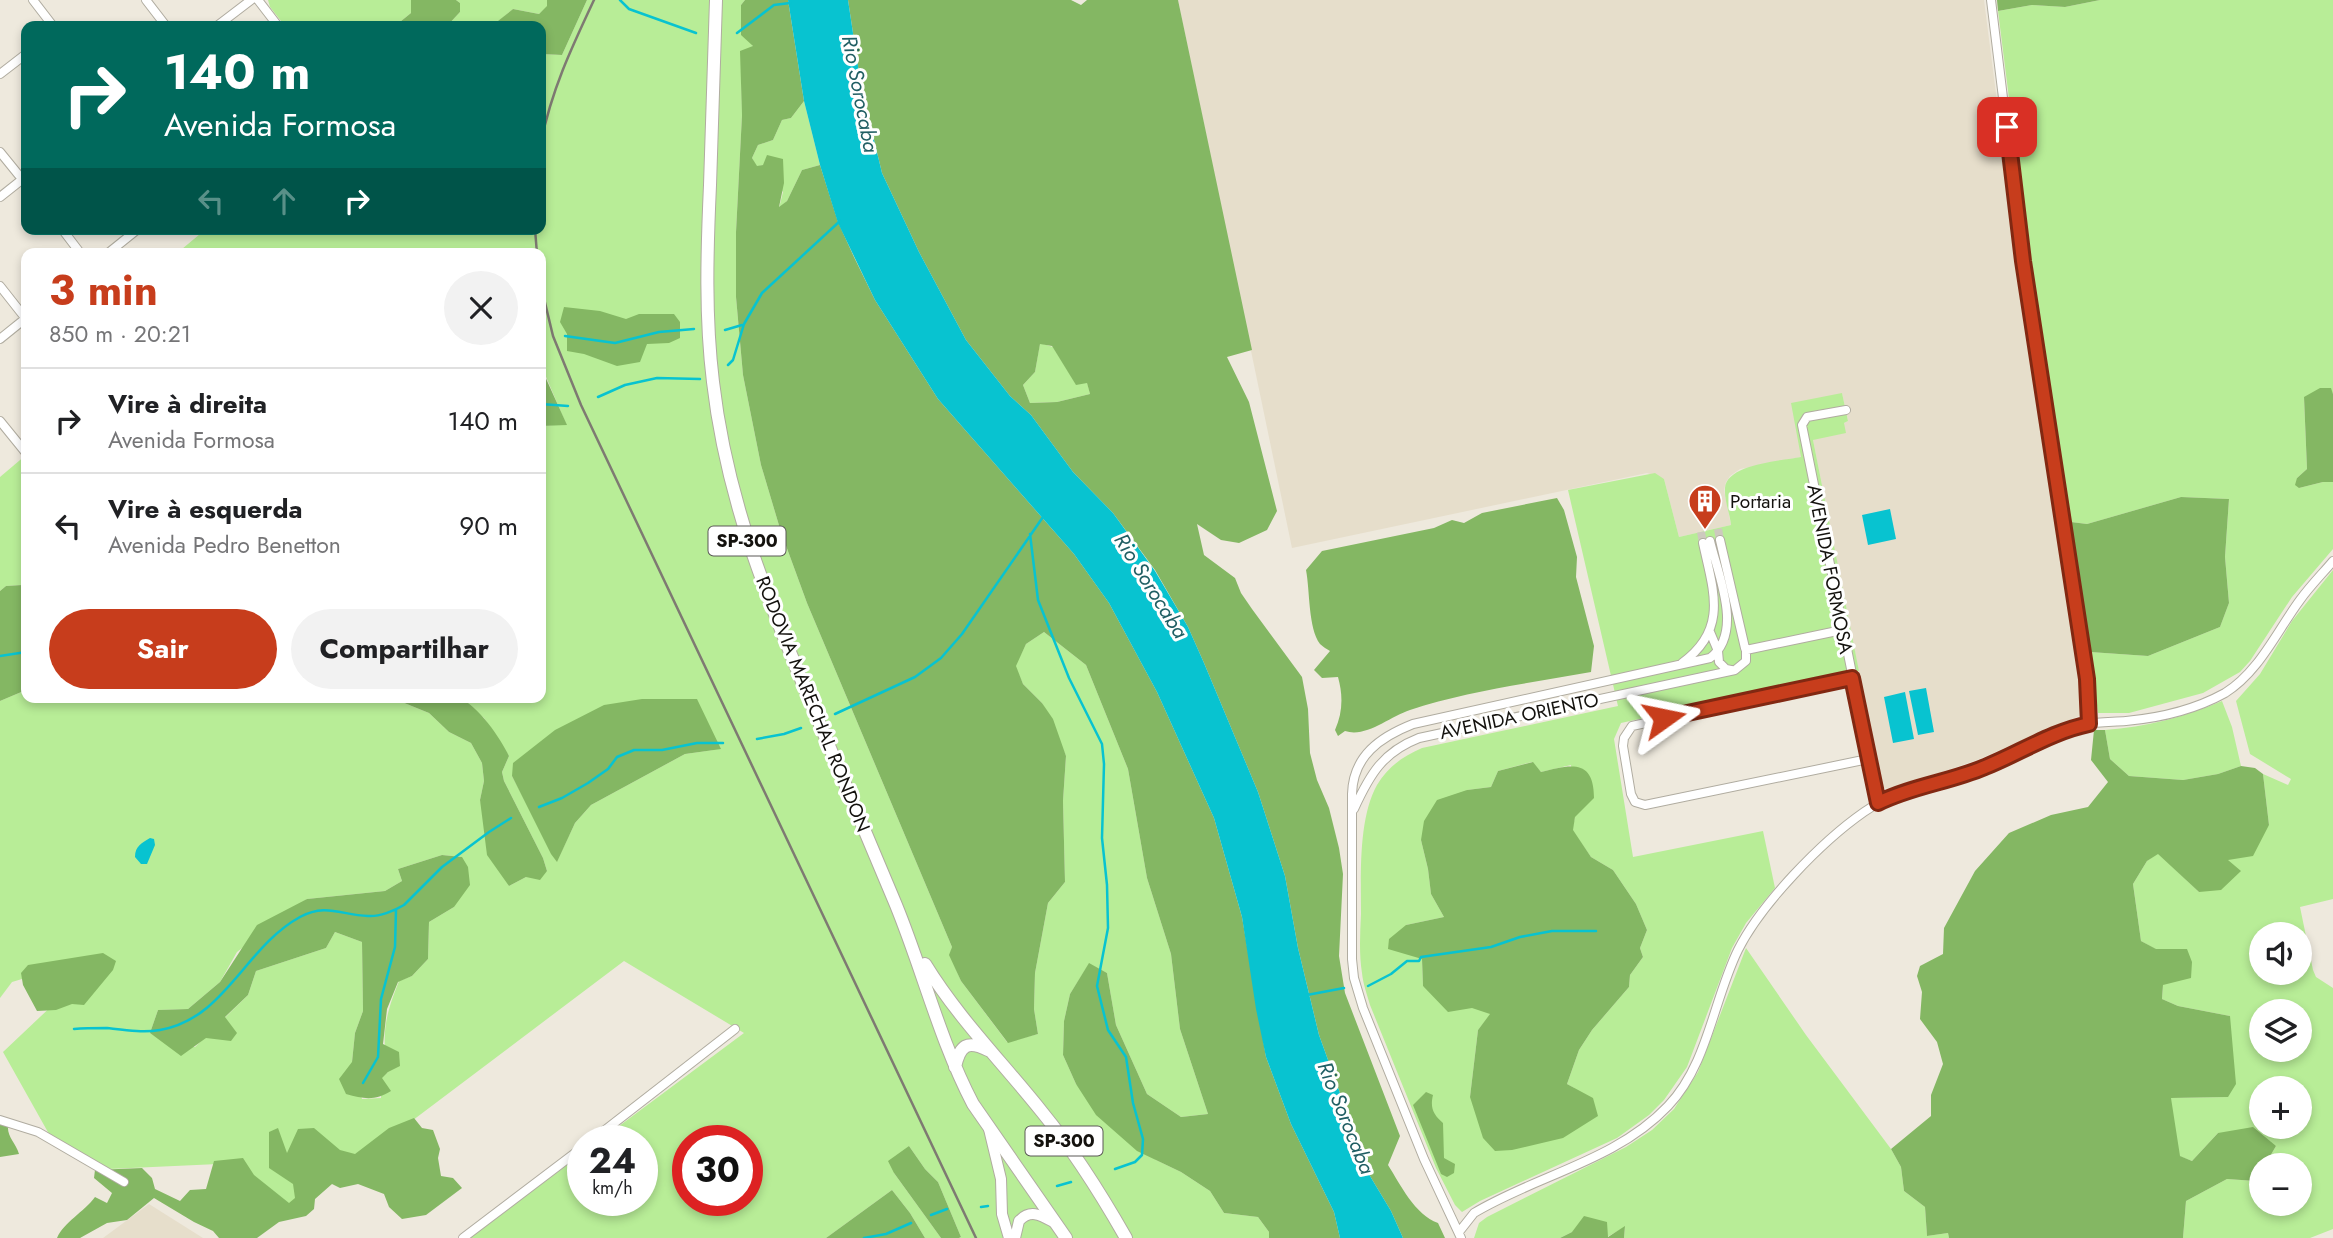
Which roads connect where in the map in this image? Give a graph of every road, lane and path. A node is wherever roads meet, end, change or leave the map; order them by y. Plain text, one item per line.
1 (33, 0) edge
2 (145, 0) edge
3 (251, 0) edge
4 (258, 0) edge
5 (716, 0) edge
6 (1991, 0) edge
7 (49, 21) edge
8 (162, 21) edge
9 (224, 21) edge
10 (274, 21) edge
11 (21, 58) edge
12 (0, 74) edge
13 (0, 152) edge
14 (21, 176) edge
15 (21, 183) edge
16 (0, 197) edge
17 (131, 235) edge
18 (114, 248) edge
19 (0, 286) edge
20 (21, 312) edge
21 (21, 322) edge
22 (0, 339) edge
23 (1846, 410) dead end
24 (0, 421) edge
25 (21, 447) edge
26 (1720, 540) tunnel mouth
27 (2333, 561) edge
28 (1715, 610) junction
29 (1728, 626) junction
30 (1842, 630) junction
31 (1710, 632) junction
32 (1720, 649) junction
33 (1745, 649) junction
34 (1677, 667) junction
35 (1731, 670) junction
36 (1852, 678) junction
37 (2089, 724) junction
38 (1868, 759) junction
39 (1878, 803) junction
40 (1353, 812) junction
41 (912, 943) junction
42 (735, 1029) dead end
43 (992, 1052) junction
44 (955, 1067) junction
45 (0, 1120) edge
46 (612, 1125) edge
47 (988, 1127) junction
48 (567, 1159) edge
49 (124, 1182) dead end
50 (1055, 1223) junction
51 (1460, 1235) edge
52 (463, 1238) edge
53 (1009, 1238) edge
54 (1015, 1238) edge
55 (1066, 1238) edge
56 (1126, 1238) edge

1 - 7 street
2 - 8 street
3 - 9 street
4 - 10 street
5 - 41 main road, RODOVIA MARECHAL RONDON / SP-300
6 - 37 street
11 - 12 street
13 - 14 street
15 - 16 street
17 - 18 street
19 - 20 street
21 - 22 street
23 - 30 street, AVENIDA FORMOSA
24 - 25 street
26 - 33 street
27 - 37 street
28 - 29 street
28 - 29 street
28 - 31 street
29 - 32 street
30 - 33 street
30 - 36 street, AVENIDA FORMOSA
31 - 32 street
31 - 34 street
32 - 33 street
32 - 34 street, AVENIDA ORIENTO
32 - 35 street
33 - 35 street
34 - 40 street, AVENIDA ORIENTO
35 - 40 street, AVENIDA ORIENTO
36 - 38 street, AVENIDA FORMOSA
36 - 38 street
37 - 39 street
38 - 39 street, AVENIDA FORMOSA
39 - 51 street
40 - 51 street, AVENIDA ORIENTO
41 - 43 main road, RODOVIA MARECHAL RONDON / SP-300
41 - 44 main road, RODOVIA MARECHAL RONDON / SP-300
42 - 46 street
43 - 44 main road
43 - 56 main road, RODOVIA MARECHAL RONDON / SP-300
44 - 47 main road, RODOVIA MARECHAL RONDON / SP-300
45 - 49 street
47 - 50 main road, RODOVIA MARECHAL RONDON / SP-300
47 - 53 main road
48 - 52 street
50 - 54 main road
50 - 55 main road, RODOVIA MARECHAL RONDON / SP-300

